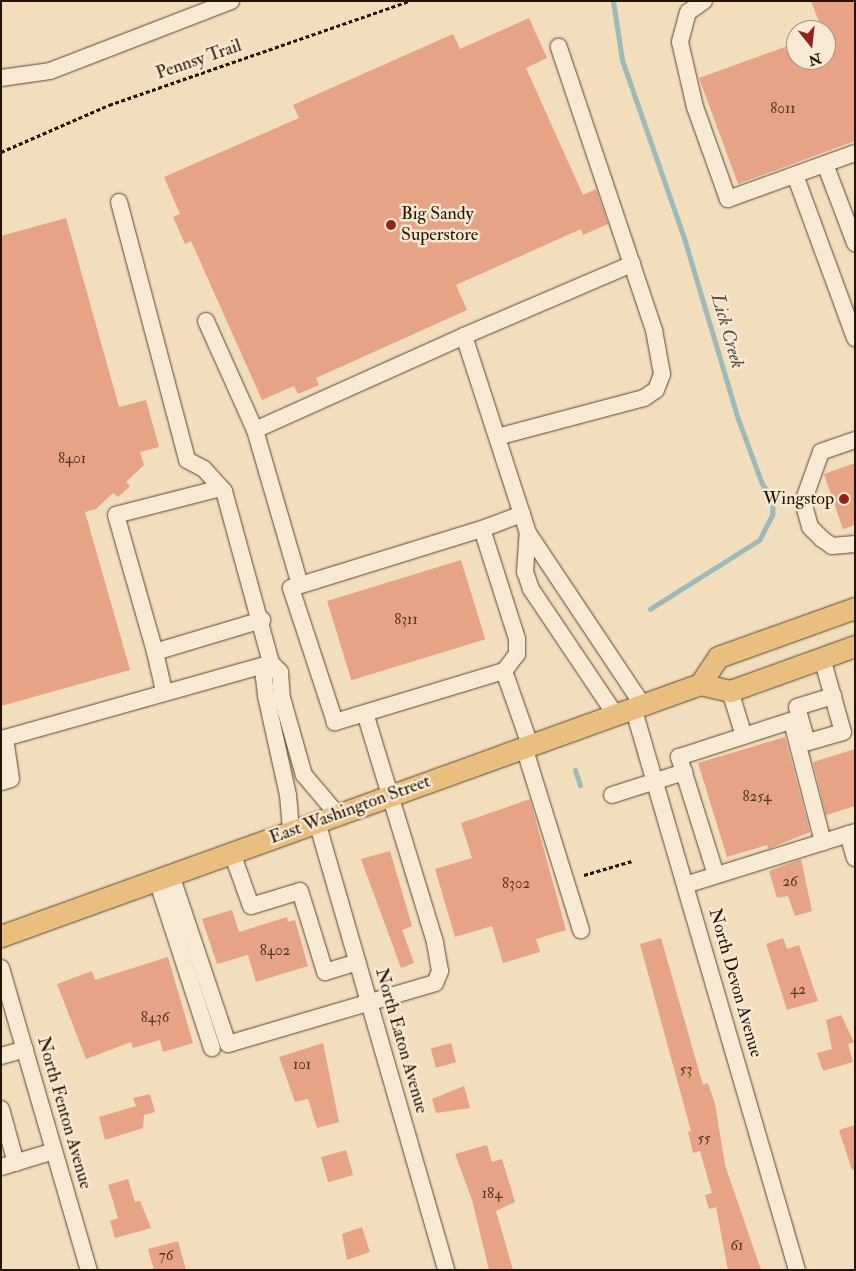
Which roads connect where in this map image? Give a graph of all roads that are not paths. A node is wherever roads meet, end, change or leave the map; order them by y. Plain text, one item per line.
1 (231, 1) edge
2 (704, 1) edge
3 (559, 47) dead end
4 (1, 78) edge
5 (855, 153) edge
6 (825, 164) junction
7 (795, 175) junction
8 (120, 202) dead end
9 (855, 243) edge
10 (632, 264) junction
11 (206, 321) dead end
12 (464, 336) junction
13 (855, 338) edge
14 (255, 430) junction
15 (497, 438) junction
16 (855, 440) edge
17 (221, 488) junction
18 (522, 514) junction
19 (482, 529) junction
20 (528, 533) junction
21 (855, 544) edge
22 (300, 585) junction
23 (855, 608) edge
24 (262, 620) junction
25 (855, 646) edge
26 (155, 652) junction
27 (822, 658) junction
28 (271, 663) junction
29 (504, 671) junction
30 (700, 684) junction
31 (730, 691) junction
32 (164, 692) junction
33 (833, 696) junction
34 (630, 709) junction
35 (365, 713) junction
36 (796, 719) junction
37 (744, 736) junction
38 (527, 746) junction
39 (684, 772) junction
40 (1, 782) edge
41 (655, 782) junction
42 (392, 795) junction
43 (612, 795) dead end
44 (338, 815) junction
45 (317, 822) junction
46 (291, 832) junction
47 (851, 833) edge
48 (823, 842) junction
49 (232, 853) junction
50 (855, 858) edge
51 (716, 875) junction
52 (164, 877) junction
53 (685, 885) junction
54 (581, 930) dead end
55 (1, 936) edge
56 (357, 962) junction
57 (1, 968) edge
58 (368, 1002) junction
59 (212, 1048) dead end
60 (25, 1049) junction
61 (1, 1056) edge
62 (1, 1109) edge
63 (54, 1151) junction
64 (9, 1165) edge
65 (89, 1270) edge
66 (446, 1270) edge
67 (797, 1270) edge

1 - 4 street
2 - 7 street
3 - 10 street
5 - 6 street
6 - 7 street
6 - 9 street
7 - 13 street
8 - 17 street
10 - 12 street
10 - 15 street
11 - 14 street
12 - 14 street
12 - 15 street
14 - 22 street
15 - 18 street
16 - 21 street
17 - 24 street
17 - 26 street
18 - 19 street
18 - 20 street
19 - 22 street
19 - 29 street
20 - 34 street
20 - 34 street
22 - 35 street
23 - 30 main road
24 - 26 street
24 - 28 street
25 - 27 main road
26 - 32 street
27 - 31 main road
27 - 33 street
28 - 32 street
28 - 44 street
28 - 46 street
29 - 35 street
29 - 38 street
30 - 31 main road
30 - 34 main road, East Washington Street
31 - 37 street
32 - 40 street
33 - 36 street
33 - 36 street
34 - 38 main road, East Washington Street
34 - 41 street, North Devon Avenue
35 - 42 street
36 - 37 street
36 - 48 street
37 - 39 street
38 - 42 main road, East Washington Street
38 - 54 street
39 - 41 street
39 - 51 street
41 - 43 street
41 - 53 street, North Devon Avenue
42 - 44 main road, East Washington Street
42 - 58 street
44 - 45 main road, East Washington Street
45 - 46 main road, East Washington Street
45 - 56 street, North Eaton Avenue
46 - 49 main road, East Washington Street
47 - 48 street
47 - 50 street
48 - 51 street
49 - 52 main road, East Washington Street
49 - 56 street
51 - 53 street
52 - 55 main road, East Washington Street
52 - 58 street
52 - 59 street
53 - 67 street, North Devon Avenue
56 - 58 street, North Eaton Avenue
57 - 60 street, North Fenton Avenue
58 - 66 street, North Eaton Avenue
60 - 61 street
60 - 63 street, North Fenton Avenue
62 - 64 street
63 - 64 street
63 - 65 street, North Fenton Avenue

